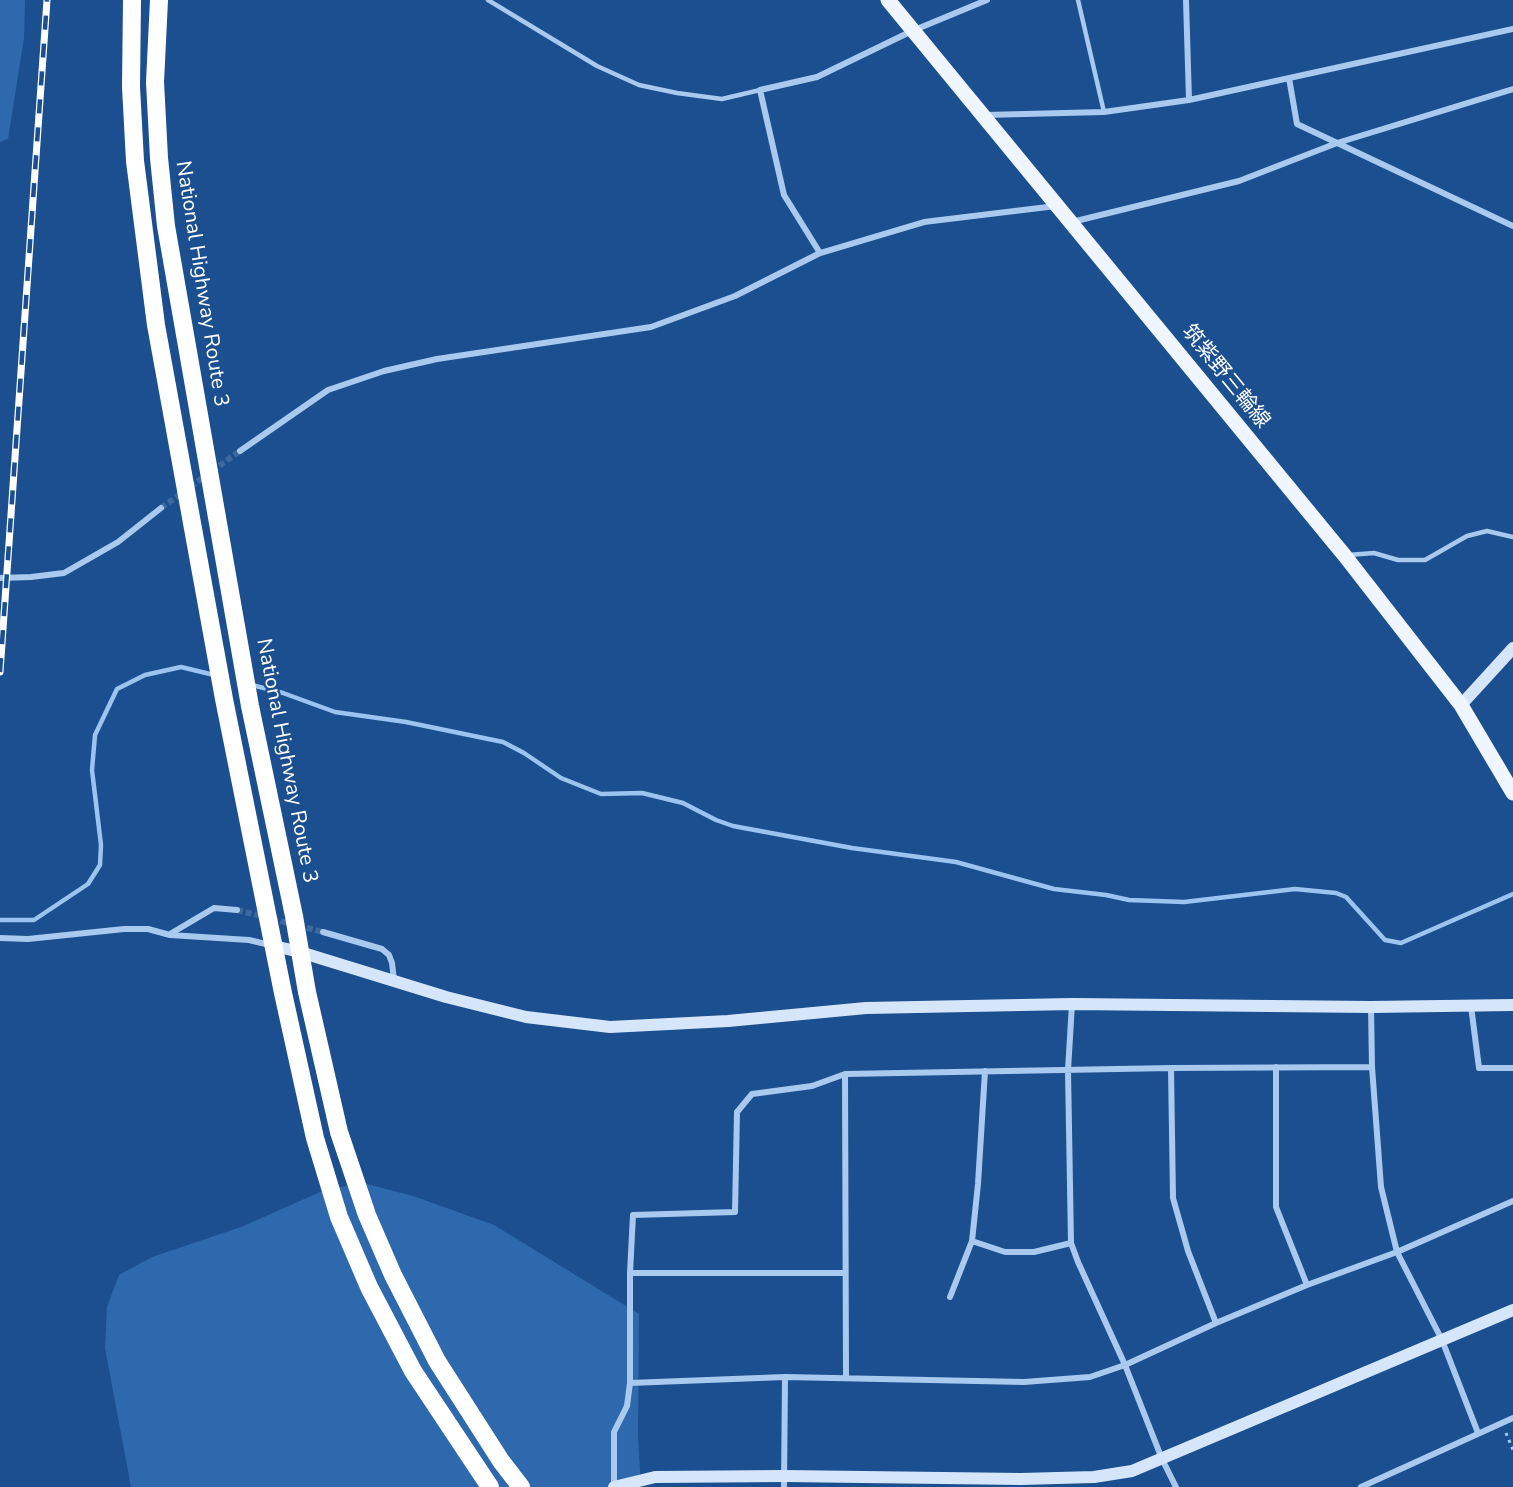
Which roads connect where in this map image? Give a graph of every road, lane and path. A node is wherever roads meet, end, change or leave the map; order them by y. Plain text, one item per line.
1 (488, 0) edge
2 (888, 0) edge
3 (987, 0) edge
4 (1078, 0) edge
5 (1186, 0) edge
6 (132, 1) edge
7 (161, 5) edge
8 (1513, 29) edge
9 (912, 31) junction
10 (1289, 78) junction
11 (1513, 88) edge
12 (760, 90) junction
13 (1189, 100) junction
14 (1104, 112) junction
15 (982, 116) junction
16 (1337, 143) junction
17 (1056, 206) junction
18 (1072, 222) junction
19 (1513, 226) edge
20 (820, 253) junction
21 (240, 451) tunnel mouth
22 (161, 508) tunnel mouth
23 (1513, 537) edge
24 (1345, 556) junction
25 (0, 578) edge
26 (1513, 648) edge
27 (1461, 705) junction
28 (1513, 793) edge
29 (237, 910) tunnel mouth
30 (323, 932) tunnel mouth
31 (170, 935) junction
32 (0, 938) edge
33 (274, 946) junction
34 (300, 952) junction
35 (394, 980) junction
36 (1072, 1004) junction
37 (1471, 1005) junction
38 (1513, 1005) edge
39 (1371, 1007) junction
40 (1276, 1067) junction
41 (1372, 1067) junction
42 (1171, 1068) junction
43 (1513, 1068) edge
44 (1068, 1070) junction
45 (985, 1071) junction
46 (845, 1074) junction
47 (1513, 1201) edge
48 (972, 1241) junction
49 (1071, 1243) junction
50 (1397, 1252) junction
51 (630, 1273) junction
52 (845, 1273) junction
53 (1307, 1285) junction
54 (950, 1296) dead end
55 (1513, 1310) edge
56 (1216, 1323) junction
57 (1442, 1340) junction
58 (1125, 1365) junction
59 (846, 1376) junction
60 (785, 1377) junction
61 (630, 1383) junction
62 (1513, 1418) edge
63 (1502, 1423) junction
64 (1478, 1433) junction
65 (1513, 1450) edge
66 (1162, 1459) junction
67 (657, 1482) edge
68 (784, 1482) edge
69 (886, 1482) edge
70 (490, 1487) edge
71 (521, 1487) edge
72 (614, 1487) edge
73 (1176, 1487) edge
74 (1361, 1487) edge

1 - 12 lane
2 - 9 main road, 筑紫野三輪線
3 - 9 street
4 - 14 lane
5 - 13 street
6 - 33 highway
7 - 34 highway, National Highway Route 3
8 - 10 street
9 - 12 street
9 - 15 main road, 筑紫野三輪線
10 - 13 street
10 - 16 street
11 - 16 street
12 - 20 street
13 - 14 street
14 - 15 street
15 - 17 main road, 筑紫野三輪線
16 - 18 street
16 - 19 street
17 - 18 main road, 筑紫野三輪線
17 - 20 street
18 - 24 main road, 筑紫野三輪線
20 - 21 street
22 - 25 street
23 - 24 lane
24 - 27 main road, 筑紫野三輪線
26 - 27 street
27 - 28 main road, 筑紫野三輪線
29 - 31 street
30 - 35 street
31 - 32 street
31 - 33 street
33 - 34 street
33 - 70 highway
34 - 35 street
34 - 71 highway, National Highway Route 3
35 - 36 street
36 - 39 street
36 - 44 street
37 - 38 street
37 - 39 street
37 - 43 street
39 - 41 street
40 - 41 street
40 - 42 street
40 - 53 street
41 - 50 street
42 - 44 street
42 - 56 street
44 - 45 street
44 - 49 street
45 - 46 street
45 - 48 street
46 - 51 street
46 - 52 street
47 - 50 street
48 - 49 street
48 - 54 street
49 - 58 street
50 - 53 street
50 - 57 street
51 - 52 street
51 - 61 street
52 - 59 street
53 - 56 street
55 - 57 street
56 - 58 street
57 - 64 street
57 - 66 street
58 - 59 street
58 - 66 street
59 - 60 street
60 - 61 street
60 - 68 street
61 - 72 street
62 - 63 street
63 - 64 street
63 - 65 path
64 - 74 street
66 - 69 street
66 - 73 street
67 - 68 street
67 - 72 street
68 - 69 street

